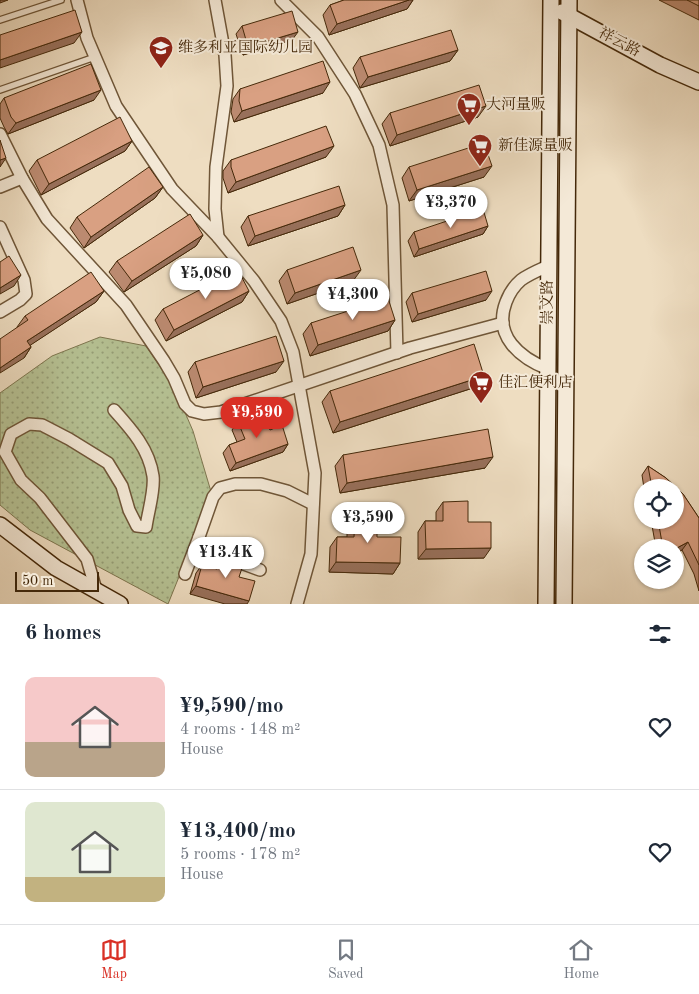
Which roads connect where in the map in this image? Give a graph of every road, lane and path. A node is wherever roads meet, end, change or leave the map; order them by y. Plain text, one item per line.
1 (61, 0) edge
2 (77, 0) edge
3 (215, 0) edge
4 (281, 0) edge
5 (569, 0) edge
6 (548, 2) edge
7 (569, 16) junction
8 (0, 20) edge
9 (95, 57) junction
10 (699, 82) edge
11 (0, 90) edge
12 (0, 134) edge
13 (22, 178) junction
14 (0, 186) edge
15 (0, 227) edge
16 (218, 237) junction
17 (3, 243) edge
18 (548, 266) junction
19 (0, 312) edge
20 (503, 323) junction
21 (397, 353) junction
22 (548, 369) junction
23 (298, 386) junction
24 (114, 410) dead end
25 (313, 504) junction
26 (0, 525) edge
27 (199, 538) junction
28 (260, 570) dead end
29 (185, 574) dead end
30 (96, 590) junction
31 (120, 604) edge
32 (297, 604) edge
33 (546, 604) edge
34 (564, 604) edge

1 - 8 lane
2 - 9 street
3 - 16 street
4 - 21 street
5 - 7 main road, 崇文路
6 - 7 main road, 祥云路
6 - 18 main road, 崇文路
7 - 10 main road, 祥云路
7 - 34 main road, 崇文路
9 - 11 lane
9 - 16 street
12 - 13 street
13 - 14 street
13 - 23 street
15 - 17 street
16 - 23 street
17 - 19 street
18 - 20 street
18 - 22 main road, 崇文路
20 - 21 street
20 - 22 street
21 - 23 street
22 - 33 main road, 崇文路
23 - 25 street
24 - 30 street
25 - 27 street
25 - 32 street
26 - 30 main road
27 - 28 street
27 - 29 street
30 - 31 main road

